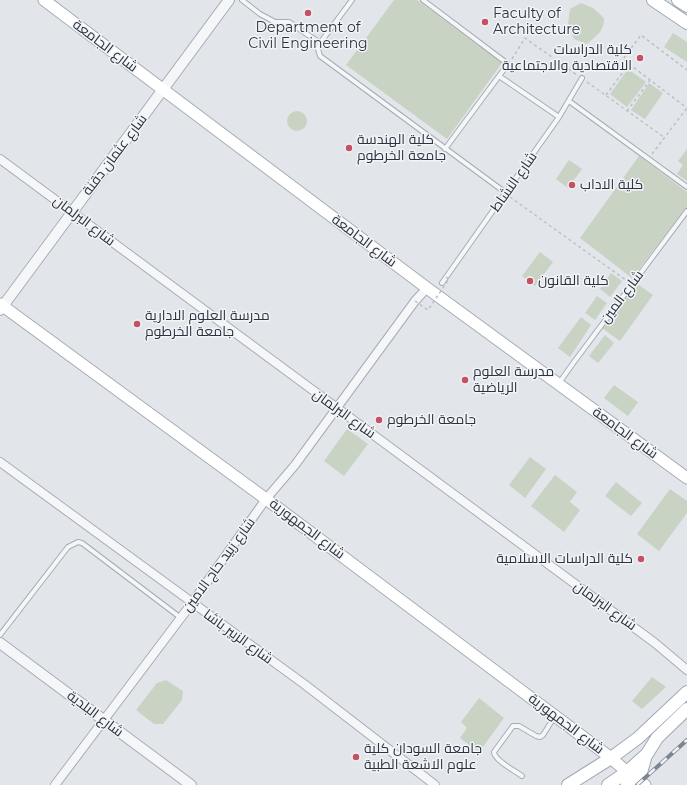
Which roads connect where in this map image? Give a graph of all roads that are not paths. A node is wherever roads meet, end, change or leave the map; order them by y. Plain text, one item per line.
1 (44, 0) edge
2 (230, 0) edge
3 (242, 0) edge
4 (352, 0) edge
5 (423, 0) edge
6 (653, 0) edge
7 (678, 0) edge
8 (687, 6) edge
9 (687, 23) edge
10 (320, 43) junction
11 (499, 76) junction
12 (582, 78) road end
13 (164, 90) junction
14 (569, 101) junction
15 (559, 117) junction
16 (445, 149) junction
17 (0, 159) edge
18 (687, 187) edge
19 (506, 193) junction
20 (687, 211) edge
21 (72, 213) junction
22 (442, 283) dead end
23 (427, 288) junction
24 (1, 307) edge
25 (559, 384) junction
26 (336, 408) junction
27 (0, 462) edge
28 (686, 476) edge
29 (266, 499) junction
30 (192, 603) junction
31 (181, 618) junction
32 (0, 634) edge
33 (0, 643) edge
34 (687, 670) edge
35 (687, 692) edge
36 (687, 709) edge
37 (556, 716) junction
38 (104, 720) junction
39 (647, 754) junction
40 (611, 758) junction
41 (627, 772) junction
42 (522, 776) dead end
43 (642, 783) edge
44 (55, 785) edge
45 (191, 785) edge
46 (435, 785) edge
47 (568, 785) edge
48 (608, 785) edge
49 (627, 785) edge

1 - 13 main road, شارع الجامعة
2 - 13 street, شارع عثمان دقنة
3 - 10 lane
4 - 10 lane
5 - 11 lane
6 - 9 main road
7 - 8 main road
10 - 16 lane
11 - 15 lane
11 - 16 lane
12 - 14 lane, شارع النشاط
13 - 21 street, شارع عثمان دقنة
13 - 23 main road, شارع الجامعة
14 - 15 lane, شارع النشاط
14 - 18 lane
15 - 19 lane, شارع النشاط
16 - 19 lane
17 - 21 street, شارع البرلمان
19 - 22 lane, شارع النشاط
20 - 25 lane, شارع المين
21 - 24 street, شارع عثمان دقنة
21 - 26 street, شارع البرلمان
23 - 25 main road, شارع الجامعة
23 - 26 street, شارع زبيد حاج الامين
24 - 29 main road, شارع الجمهورية
25 - 28 main road, شارع الجامعة
26 - 29 street, شارع زبيد حاج الامين
26 - 34 street, شارع البرلمان
27 - 30 street, شارع الزبير باشا
29 - 30 street, شارع زبيد حاج الامين
29 - 37 main road, شارع الجمهورية
30 - 31 street, شارع زبيد حاج الامين
30 - 46 street, شارع الزبير باشا
31 - 32 lane
31 - 38 street, شارع زبيد حاج الامين
33 - 38 street, شارع البلدية
35 - 40 main road
36 - 39 main road
37 - 40 main road, شارع الجمهورية
37 - 42 lane
38 - 44 street, شارع زبيد حاج الامين
38 - 45 street, شارع البلدية
39 - 41 main road
39 - 43 main road
40 - 41 main road, شارع الجمهورية
40 - 47 main road
41 - 43 main road, شارع الجمهورية
41 - 48 main road
43 - 49 main road

